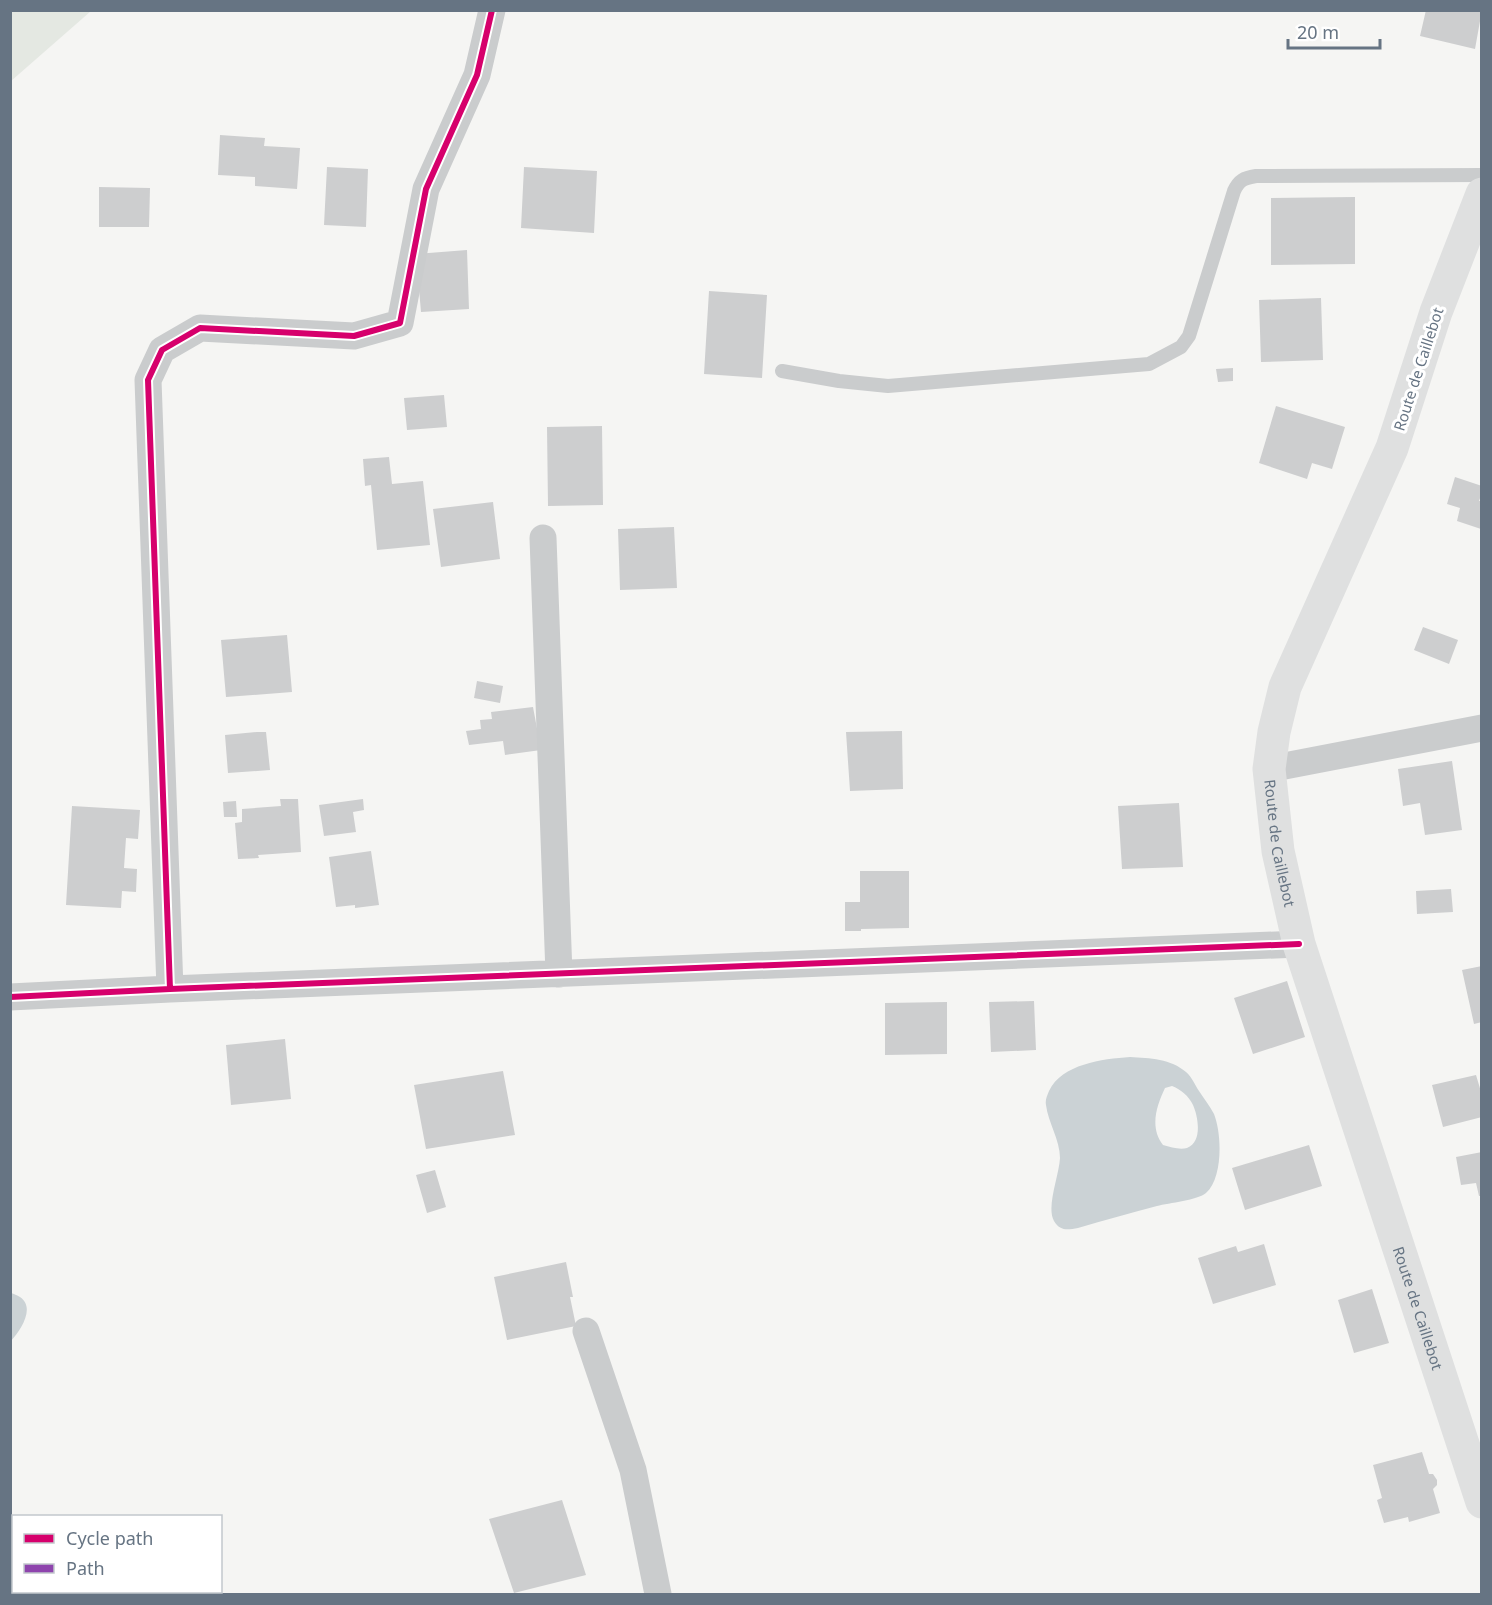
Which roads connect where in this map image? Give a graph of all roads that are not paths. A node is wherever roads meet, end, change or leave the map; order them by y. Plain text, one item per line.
1 (492, 10) edge
2 (1482, 175) edge
3 (1482, 194) edge
4 (782, 371) dead end
5 (543, 538) dead end
6 (1482, 728) edge
7 (1269, 769) junction
8 (1299, 944) junction
9 (559, 974) junction
10 (170, 989) junction
11 (10, 997) edge
12 (586, 1331) dead end
13 (1482, 1502) edge
14 (658, 1594) edge

1 - 10 street
2 - 4 lane
3 - 7 main road, Route de Caillebot
5 - 9 street
6 - 7 street
7 - 8 main road, Route de Caillebot
8 - 9 street
8 - 13 main road, Route de Caillebot
9 - 10 street
10 - 11 street
12 - 14 street

